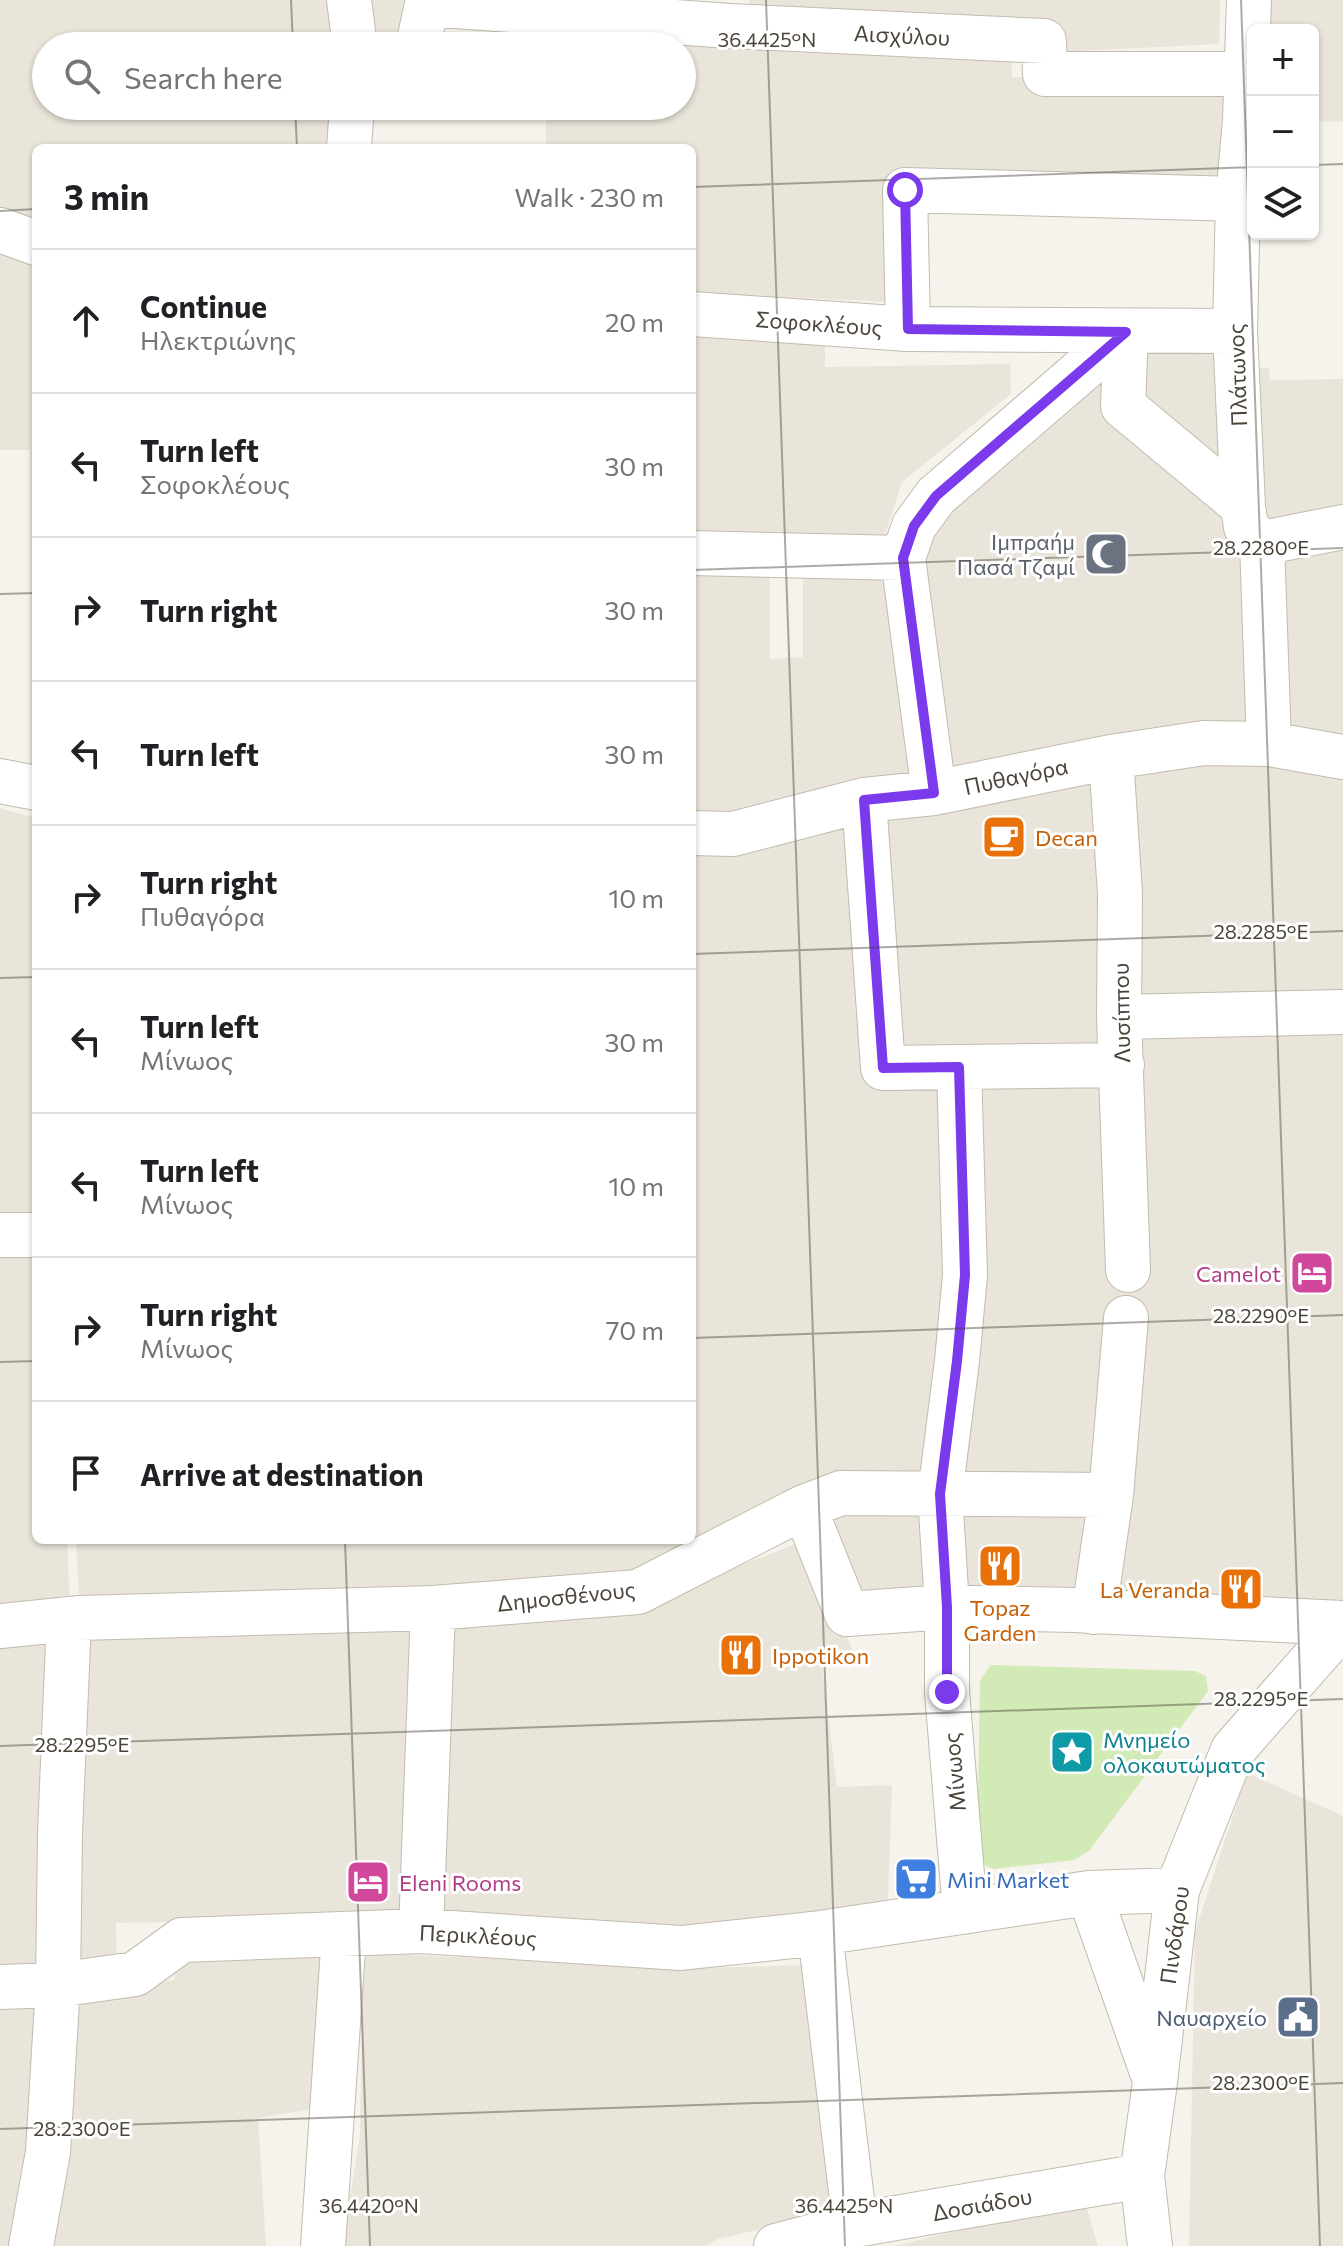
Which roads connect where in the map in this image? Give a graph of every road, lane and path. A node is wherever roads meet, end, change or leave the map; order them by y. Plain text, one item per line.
1 (349, 0) edge
2 (1249, 0) edge
3 (730, 13) edge
4 (353, 32) edge
5 (421, 32) edge
6 (1245, 74) junction
7 (351, 120) edge
8 (349, 144) edge
9 (1238, 199) junction
10 (0, 230) edge
11 (32, 242) edge
12 (696, 314) edge
13 (908, 329) junction
14 (1235, 331) junction
15 (1126, 332) junction
16 (1252, 524) junction
17 (1343, 527) edge
18 (696, 553) edge
19 (903, 558) junction
20 (1269, 744) junction
21 (1111, 757) junction
22 (1343, 757) edge
23 (0, 781) edge
24 (32, 787) edge
25 (934, 793) junction
26 (864, 800) junction
27 (696, 833) edge
28 (1343, 1012) edge
29 (1119, 1017) junction
30 (1122, 1065) junction
31 (959, 1067) junction
32 (0, 1235) edge
33 (32, 1235) edge
34 (1128, 1270) dead end
35 (1126, 1318) dead end
36 (940, 1494) junction
37 (1111, 1495) junction
38 (804, 1507) junction
39 (947, 1607) junction
40 (433, 1608) junction
41 (1094, 1612) junction
42 (69, 1619) junction
43 (1343, 1624) edge
44 (0, 1626) edge
45 (1177, 1890) junction
46 (1089, 1893) junction
47 (965, 1911) junction
48 (421, 1931) junction
49 (820, 1933) junction
50 (344, 1934) junction
51 (58, 1985) junction
52 (0, 1987) edge
53 (1155, 2082) junction
54 (1142, 2176) junction
55 (855, 2225) junction
56 (31, 2246) edge
57 (323, 2246) edge
58 (776, 2246) edge
59 (1150, 2246) edge

1 - 4 street
2 - 6 street, Πλάτωνος
3 - 5 street, Αισχύλου
3 - 6 street, Αισχύλου
6 - 9 street, Πλάτωνος
7 - 8 street
9 - 13 street
9 - 14 street, Πλάτωνος
10 - 11 street
12 - 13 street, Σοφοκλέους
13 - 15 street, Σοφοκλέους
14 - 15 street, Σοφοκλέους
14 - 16 street, Πλάτωνος
15 - 16 street
15 - 19 street
16 - 17 street
16 - 20 street, Πλάτωνος
18 - 19 street
19 - 25 street
20 - 21 street, Πυθαγόρα
20 - 22 street, Πυθαγόρα
21 - 25 street, Πυθαγόρα
21 - 29 street, Λυσίππου
23 - 24 street
25 - 26 street, Πυθαγόρα
26 - 27 street, Πυθαγόρα
26 - 31 street
28 - 29 street
29 - 30 street, Λυσίππου
30 - 31 street
30 - 34 street, Λυσίππου
31 - 36 street, Μίνωος
32 - 33 street
35 - 37 street
36 - 37 street, Δημοσθένους
36 - 38 street, Δημοσθένους
36 - 39 street, Μίνωος
37 - 41 street
38 - 39 street
38 - 40 street, Δημοσθένους
39 - 41 street
39 - 47 street, Μίνωος
40 - 42 street, Δημοσθένους
40 - 48 street
41 - 43 street
42 - 44 street, Δημοσθένους
42 - 51 street
43 - 45 street, Πινδάρου
45 - 46 street
45 - 53 street, Πινδάρου
46 - 47 street, Περικλέους
46 - 53 street
47 - 49 street, Περικλέους
48 - 49 street, Περικλέους
48 - 50 street, Περικλέους
49 - 55 street
50 - 51 street, Περικλέους
50 - 57 street
51 - 52 street, Περικλέους
51 - 56 street
53 - 54 street, Πινδάρου
54 - 55 street, Δοσιάδου
54 - 59 street, Πινδάρου
55 - 58 street, Δοσιάδου

